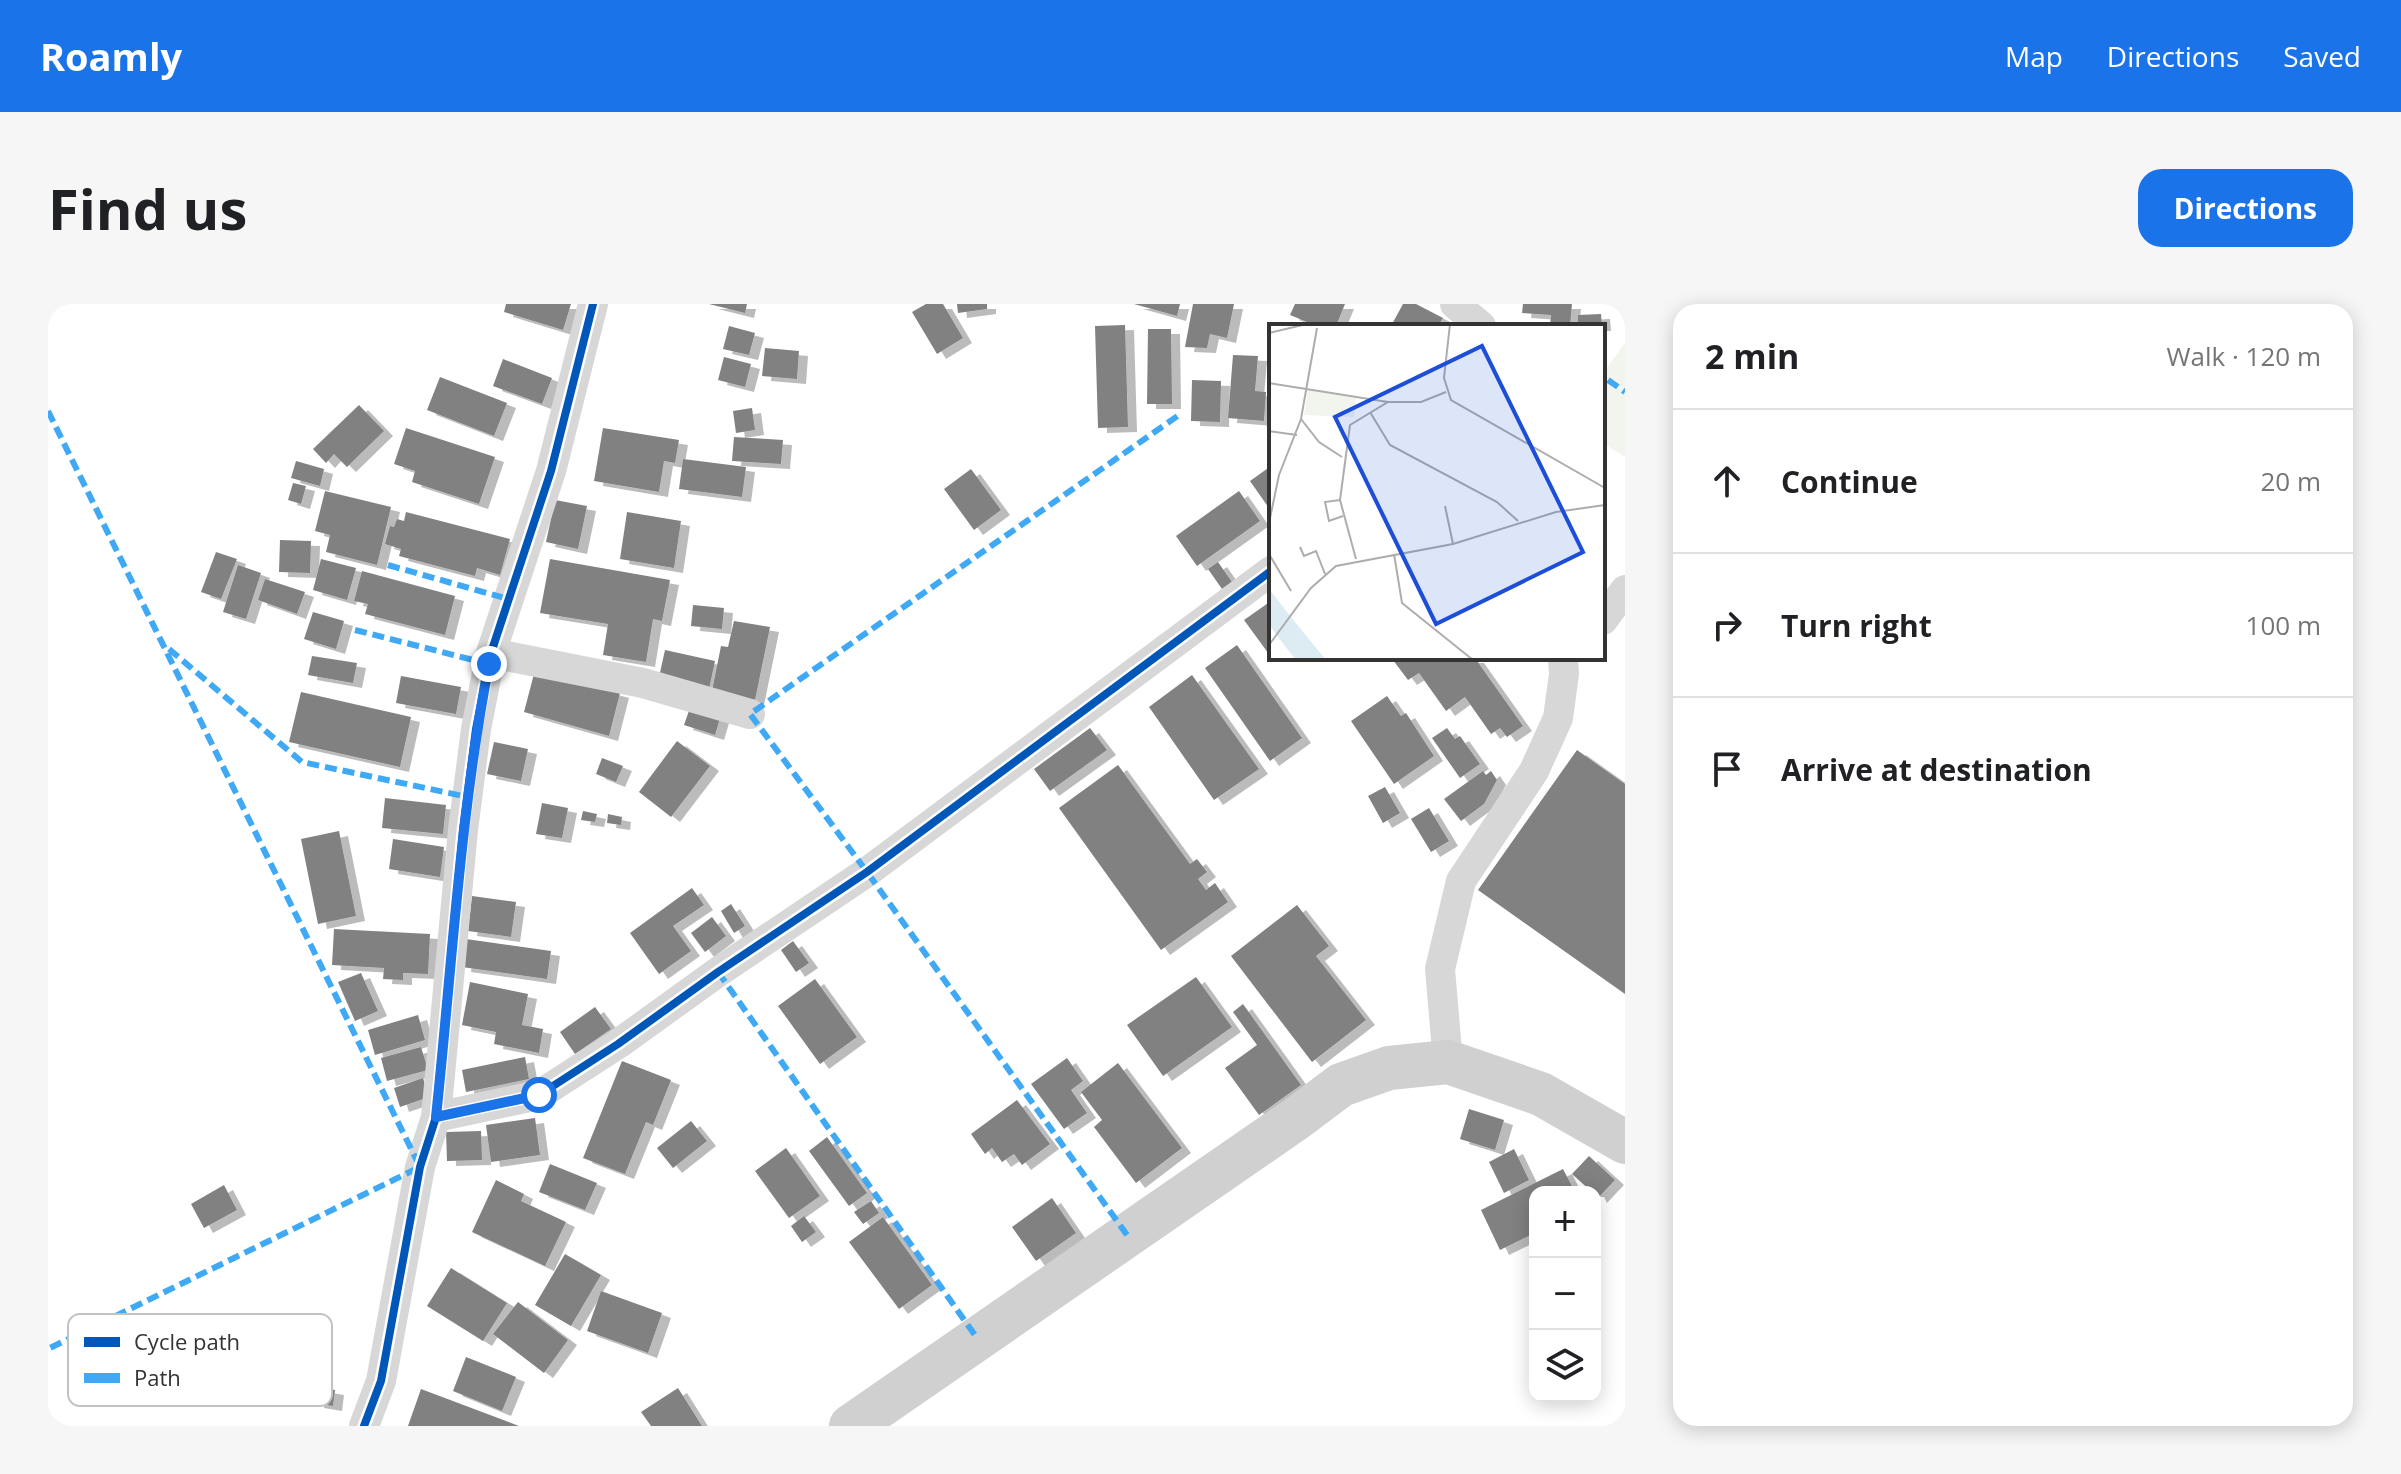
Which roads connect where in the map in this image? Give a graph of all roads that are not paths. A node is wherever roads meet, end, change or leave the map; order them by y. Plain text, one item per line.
1 (593, 304) edge
2 (1455, 304) edge
3 (1479, 324) edge
4 (1269, 572) edge
5 (1625, 590) edge
6 (1605, 617) edge
7 (491, 653) junction
8 (1568, 663) edge
9 (750, 714) dead end
10 (1448, 1062) junction
11 (436, 1117) junction
12 (1625, 1142) edge
13 (364, 1426) edge
14 (851, 1426) edge

1 - 7 street
2 - 3 street
4 - 11 street
5 - 6 street
7 - 9 street
7 - 11 street
8 - 10 street
10 - 12 street
10 - 14 street
11 - 13 street

